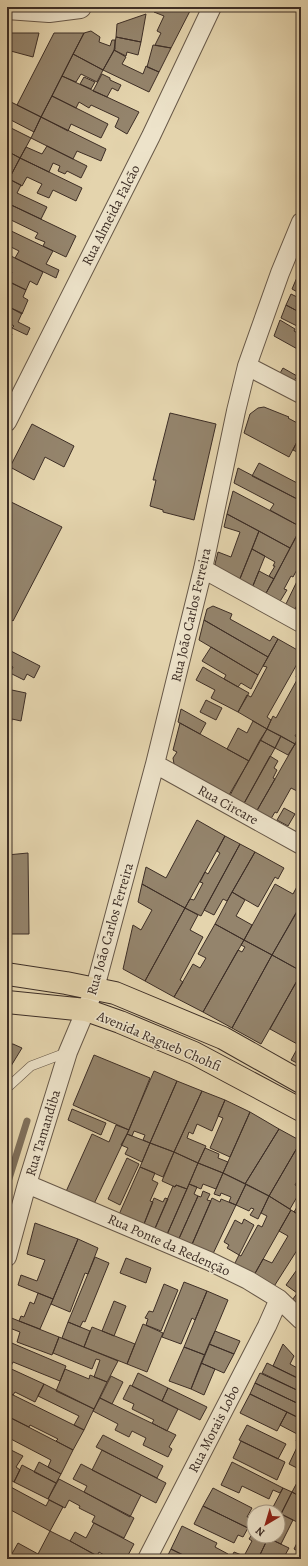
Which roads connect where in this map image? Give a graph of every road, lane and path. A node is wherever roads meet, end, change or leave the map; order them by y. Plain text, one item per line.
1 (80, 7) edge
2 (212, 7) edge
3 (7, 8) edge
4 (301, 222) edge
5 (248, 366) junction
6 (301, 394) edge
7 (7, 422) edge
8 (203, 569) junction
9 (301, 623) edge
10 (155, 764) junction
11 (301, 845) edge
12 (7, 974) edge
13 (95, 988) junction
14 (7, 1002) edge
15 (86, 1010) junction
16 (68, 1052) junction
17 (301, 1082) edge
18 (7, 1088) edge
19 (301, 1110) edge
20 (27, 1184) junction
21 (7, 1258) edge
22 (279, 1299) junction
23 (301, 1320) edge
24 (147, 1559) edge

1 - 3 street
2 - 7 street, Rua Almeida Falcão
4 - 5 street, Rua João Carlos Ferreira
5 - 6 street
5 - 8 street, Rua João Carlos Ferreira
8 - 9 street
8 - 10 street, Rua João Carlos Ferreira
10 - 11 street, Rua Circare
10 - 13 street, Rua João Carlos Ferreira
12 - 13 main road, Avenida Ragueb Chohfi
13 - 15 street, Rua João Carlos Ferreira
13 - 17 main road, Avenida Ragueb Chohfi
14 - 15 main road, Avenida Ragueb Chohfi
15 - 16 street, Rua Tamandiba
15 - 19 main road, Avenida Ragueb Chohfi
16 - 18 lane
16 - 20 street, Rua Tamandiba
20 - 21 street, Rua Tamandiba
20 - 22 street, Rua Ponte da Redenção
22 - 23 street, Rua Ponte da Redenção
22 - 24 street, Rua Morais Lobo

